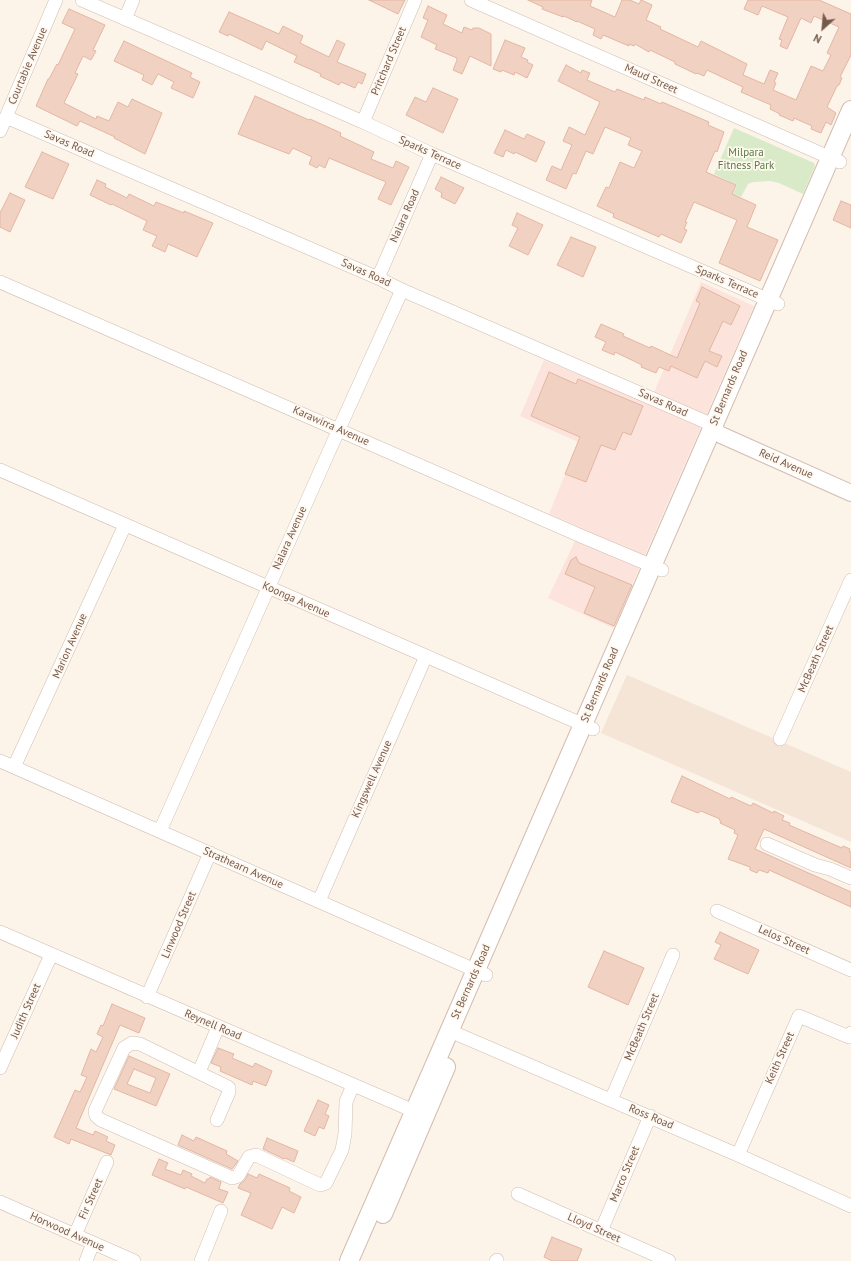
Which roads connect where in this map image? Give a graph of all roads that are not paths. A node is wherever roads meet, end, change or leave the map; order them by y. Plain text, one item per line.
1 (56, 0) edge
2 (82, 0) edge
3 (133, 0) edge
4 (415, 0) edge
5 (471, 0) edge
6 (125, 18) junction
7 (851, 110) edge
8 (6, 117) junction
9 (363, 122) junction
10 (0, 131) edge
11 (851, 136) edge
12 (432, 154) junction
13 (835, 160) junction
14 (378, 278) junction
15 (0, 282) edge
16 (402, 290) junction
17 (773, 302) junction
18 (339, 429) junction
19 (717, 430) junction
20 (0, 470) edge
21 (851, 493) edge
22 (125, 525) junction
23 (657, 568) junction
24 (851, 580) edge
25 (268, 588) junction
26 (426, 656) junction
27 (588, 727) junction
28 (780, 739) dead end
29 (0, 761) edge
30 (14, 767) junction
31 (160, 831) junction
32 (767, 844) dead end
33 (210, 853) junction
34 (851, 878) edge
35 (319, 901) junction
36 (717, 911) dead end
37 (0, 932) edge
38 (51, 954) junction
39 (673, 955) dead end
40 (851, 970) edge
41 (481, 972) junction
42 (147, 997) junction
43 (218, 1027) junction
44 (851, 1032) edge
45 (455, 1033) junction
46 (0, 1068) edge
47 (199, 1072) junction
48 (353, 1085) junction
49 (611, 1100) junction
50 (420, 1114) junction
51 (650, 1116) junction
52 (217, 1120) dead end
53 (738, 1155) junction
54 (107, 1162) dead end
55 (518, 1194) dead end
56 (0, 1202) edge
57 (851, 1206) edge
58 (221, 1211) dead end
59 (601, 1231) junction
60 (75, 1235) junction
61 (93, 1243) junction
62 (86, 1261) edge
63 (134, 1261) edge
64 (201, 1261) edge
65 (349, 1261) edge
66 (362, 1261) edge
67 (670, 1261) edge

1 - 8 street, Courtabie Avenue
2 - 6 street, Sparks Terrace
3 - 6 street
4 - 9 street, Pritchard Street
5 - 13 street, Maud Street
6 - 9 street, Sparks Terrace
7 - 13 main road, St Bernards Road
8 - 10 street, Courtabie Avenue
8 - 14 street, Savas Road
9 - 12 street, Sparks Terrace
11 - 13 main road, St Bernards Road
12 - 14 street, Nalara Road
12 - 17 street, Sparks Terrace
13 - 17 main road, St Bernards Road
14 - 16 street, Savas Road
15 - 18 street, Karawirra Avenue
16 - 18 street, Nalara Avenue
16 - 19 street, Savas Road
17 - 19 main road, St Bernards Road
18 - 23 street, Karawirra Avenue
18 - 25 street, Nalara Avenue
19 - 21 street, Reid Avenue
19 - 23 main road, St Bernards Road
20 - 22 street, Koonga Avenue
22 - 25 street, Koonga Avenue
22 - 30 street, Marion Avenue
23 - 27 main road, St Bernards Road
24 - 28 street, McBeath Street
25 - 26 street, Koonga Avenue
25 - 31 street, Nalara Avenue
26 - 27 street, Koonga Avenue
26 - 35 street, Kingswell Avenue
27 - 41 main road, St Bernards Road
29 - 30 street, Strathearn Avenue
30 - 31 street, Strathearn Avenue
31 - 33 street, Strathearn Avenue
32 - 34 street
33 - 35 street, Strathearn Avenue
33 - 42 street, Linwood Street
35 - 41 street, Strathearn Avenue
36 - 40 street, Lelos Street
37 - 38 street, Reynell Road
38 - 42 street, Reynell Road
38 - 46 street, Judith Street
39 - 49 street, McBeath Street
41 - 45 main road, St Bernards Road
42 - 43 street, Reynell Road
43 - 47 street
43 - 48 street, Reynell Road
44 - 53 street, Keith Street
45 - 49 street, Ross Road
45 - 50 main road, St Bernards Road
47 - 48 street
47 - 52 street
48 - 50 street, Reynell Road
49 - 51 street, Ross Road
50 - 65 main road, St Bernards Road
50 - 66 main road, St Bernards Road
51 - 53 street, Ross Road
51 - 59 street, Marco Street
53 - 57 street, Ross Road
54 - 60 street, Fir Street
55 - 59 street, Lloyd Street
56 - 60 street, Horwood Avenue
58 - 64 street
59 - 67 street, Lloyd Street
60 - 61 street, Horwood Avenue
61 - 62 street
61 - 63 street, Horwood Avenue

